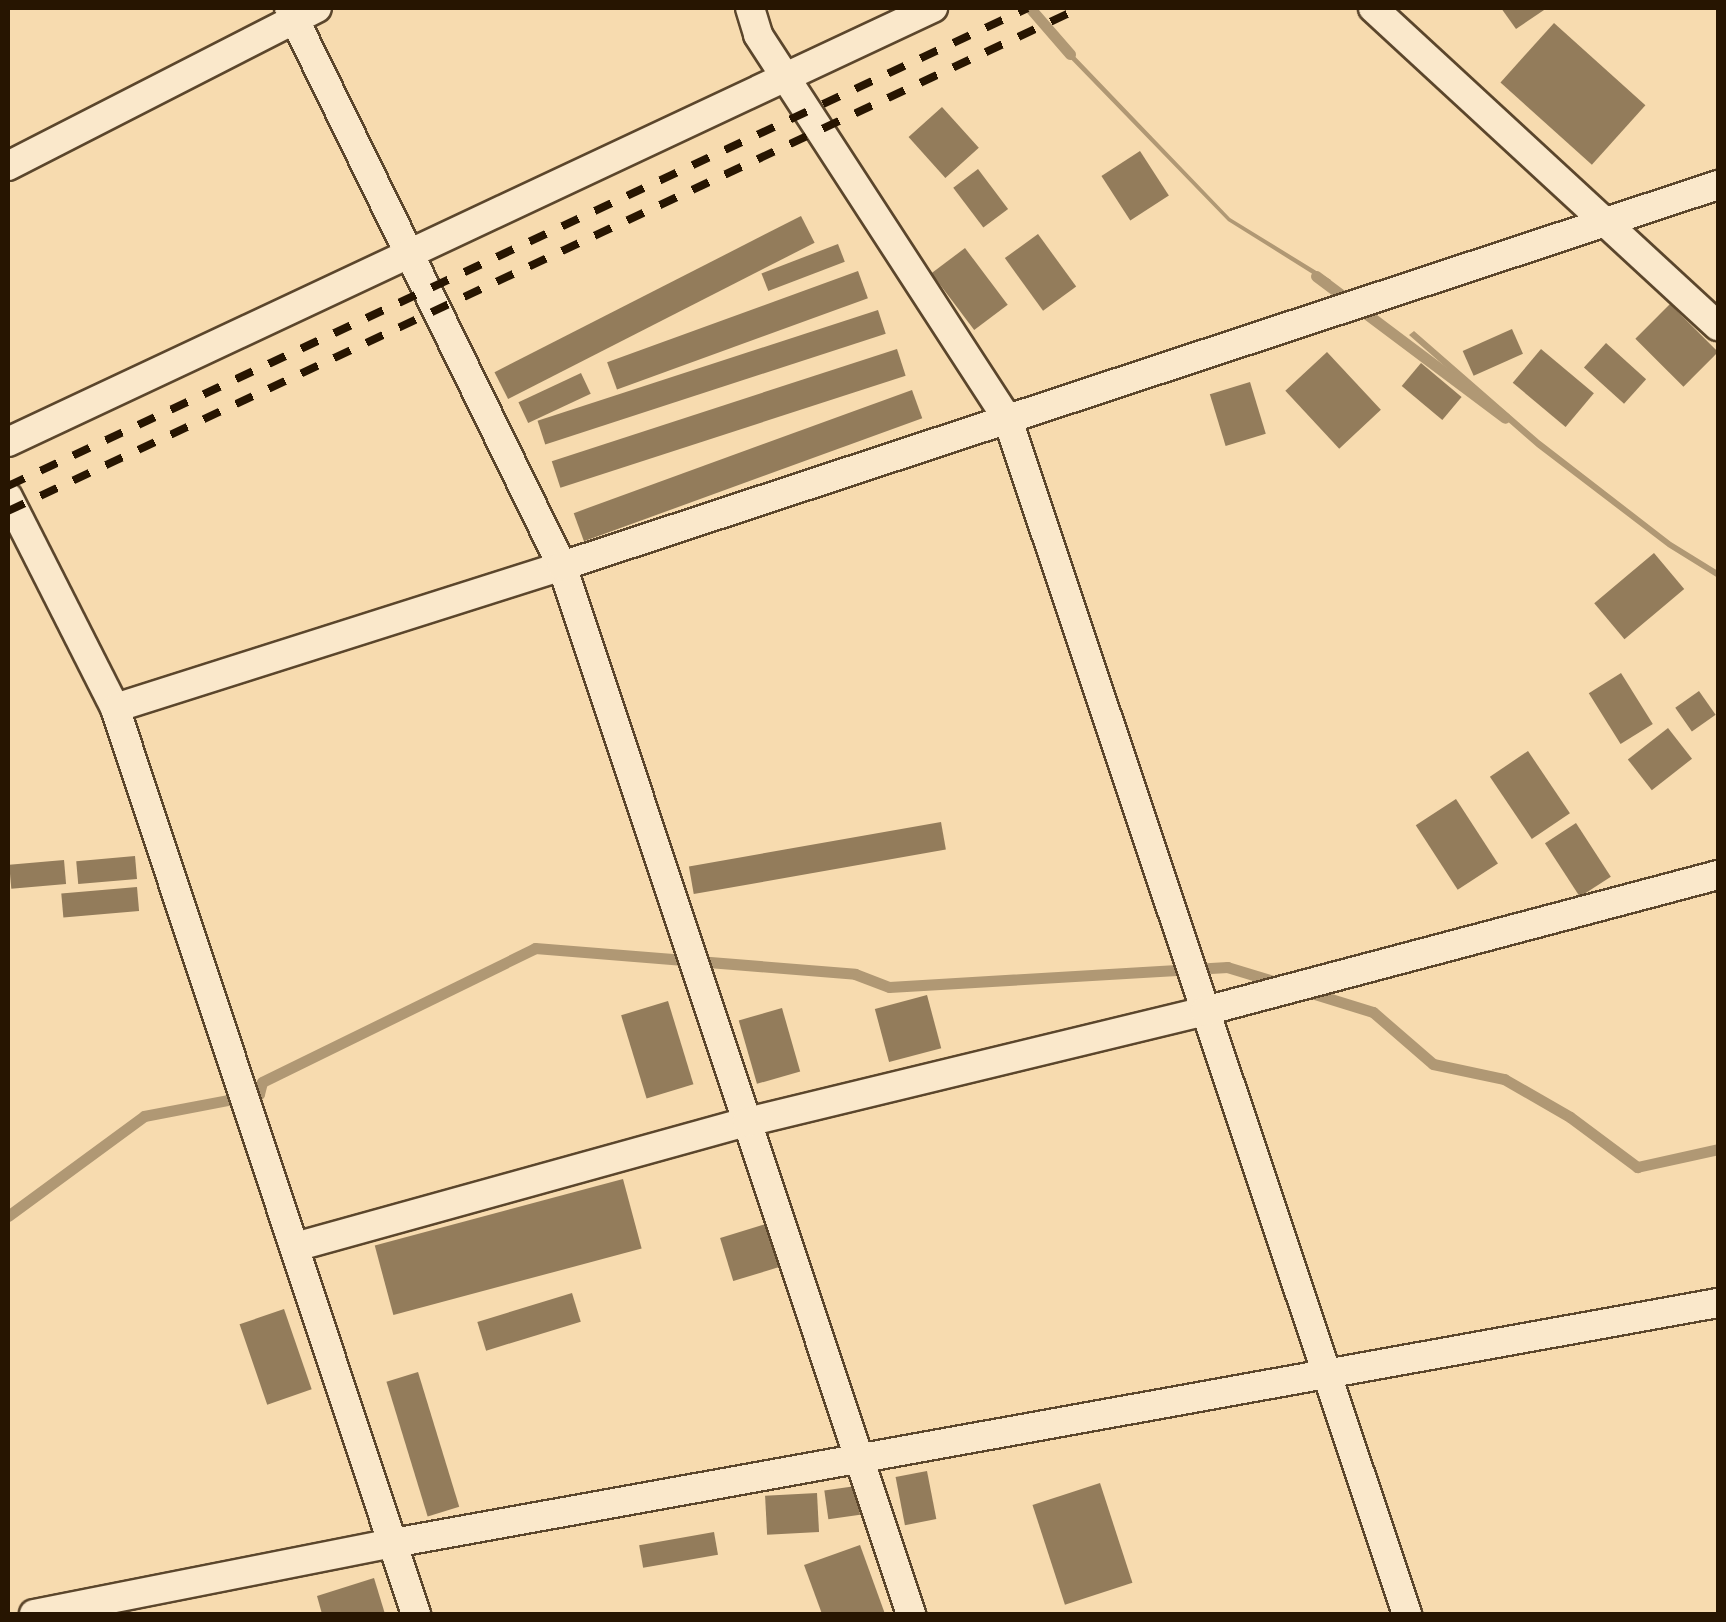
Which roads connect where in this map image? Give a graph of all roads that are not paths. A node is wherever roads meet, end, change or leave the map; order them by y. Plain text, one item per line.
1 (750, 8) edge
2 (933, 8) edge
3 (1372, 8) edge
4 (300, 11) edge
5 (785, 77) junction
6 (8, 166) edge
7 (1718, 185) edge
8 (1610, 222) junction
9 (409, 254) junction
10 (1718, 326) edge
11 (1008, 420) junction
12 (8, 442) edge
13 (8, 498) edge
14 (562, 566) junction
15 (115, 708) junction
16 (1718, 879) edge
17 (1205, 1011) junction
18 (747, 1122) junction
19 (294, 1247) junction
20 (1718, 1302) edge
21 (1327, 1376) junction
22 (860, 1459) junction
23 (393, 1542) junction
24 (34, 1614) edge
25 (416, 1614) edge
26 (911, 1614) edge
27 (1407, 1614) edge

1 - 5 street
2 - 5 street
3 - 8 street
4 - 6 street
4 - 9 street
5 - 9 street
5 - 11 street
7 - 8 street
8 - 10 street
8 - 11 street
9 - 12 street
9 - 14 street
11 - 14 street
11 - 17 street
13 - 15 street
14 - 15 street
14 - 18 street
15 - 19 street
16 - 17 street
17 - 18 street
17 - 21 street
18 - 19 street
18 - 22 street
19 - 23 street
20 - 21 street
21 - 22 street
21 - 27 street
22 - 23 street
22 - 26 street
23 - 24 street
23 - 25 street

